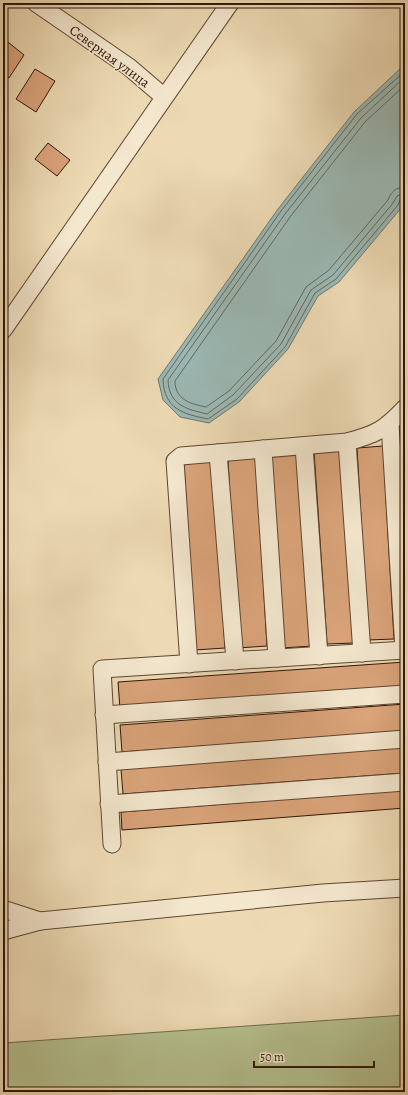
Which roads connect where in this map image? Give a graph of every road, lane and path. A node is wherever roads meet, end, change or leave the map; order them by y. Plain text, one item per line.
1 (36, 3) edge
2 (230, 3) edge
3 (164, 97) junction
4 (8, 311) edge
5 (3, 330) edge
6 (405, 408) edge
7 (390, 424) junction
8 (348, 442) junction
9 (304, 446) junction
10 (263, 449) junction
11 (218, 453) junction
12 (405, 650) edge
13 (362, 653) junction
14 (319, 656) junction
15 (277, 658) junction
16 (235, 661) junction
17 (189, 664) junction
18 (405, 694) edge
19 (104, 715) junction
20 (405, 739) edge
21 (106, 762) junction
22 (405, 782) edge
23 (109, 804) junction
24 (112, 844) dead end
25 (405, 888) edge
26 (3, 909) edge
27 (40, 921) junction
28 (3, 931) edge

1 - 3 street, Северная улица
2 - 3 street
3 - 4 street
4 - 5 street
6 - 7 street
7 - 8 street
7 - 12 street
8 - 9 street
8 - 13 street
9 - 10 street
9 - 14 street
10 - 11 street
10 - 15 street
11 - 16 street
11 - 17 street
12 - 13 street
13 - 14 street
14 - 15 street
15 - 16 street
16 - 17 street
17 - 19 street
18 - 19 street
19 - 21 street
20 - 21 street
21 - 23 street
22 - 23 street
23 - 24 street
25 - 27 street
26 - 27 street
27 - 28 street

